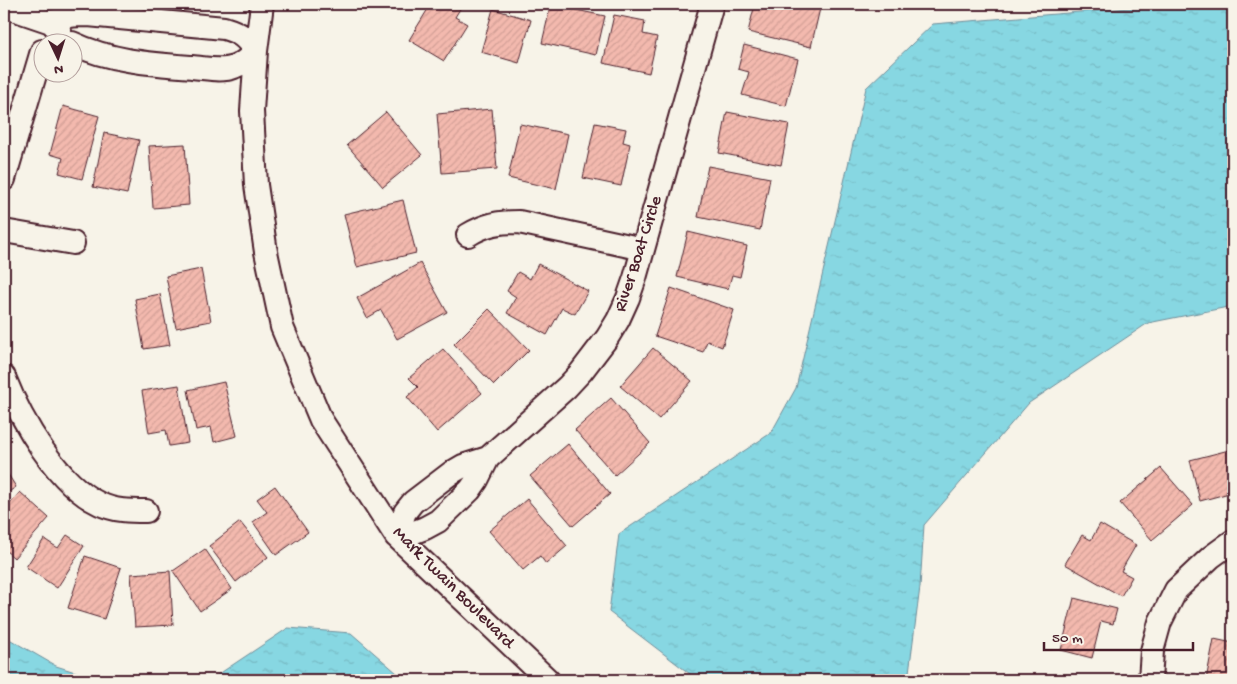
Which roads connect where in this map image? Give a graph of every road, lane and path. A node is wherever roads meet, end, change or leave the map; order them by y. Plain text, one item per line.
1 (262, 4) edge
2 (712, 4) edge
3 (4, 6) edge
4 (48, 32) edge
5 (82, 48) edge
6 (256, 51) junction
7 (33, 82) edge
8 (4, 179) edge
9 (4, 231) edge
10 (468, 235) dead end
11 (73, 243) dead end
12 (643, 249) junction
13 (4, 377) edge
14 (488, 458) junction
15 (146, 511) dead end
16 (396, 536) junction
17 (1233, 541) edge
18 (548, 680) edge
19 (1150, 680) edge

1 - 6 street, Mark Twain Boulevard
2 - 12 street, River Boat Circle
3 - 4 street
4 - 6 street
5 - 6 street
6 - 16 street, Mark Twain Boulevard
7 - 8 street
9 - 11 street
10 - 12 street
12 - 14 street, River Boat Circle
13 - 15 street
14 - 16 street, River Boat Circle
14 - 16 street, River Boat Circle
16 - 18 street, Mark Twain Boulevard
17 - 19 street

